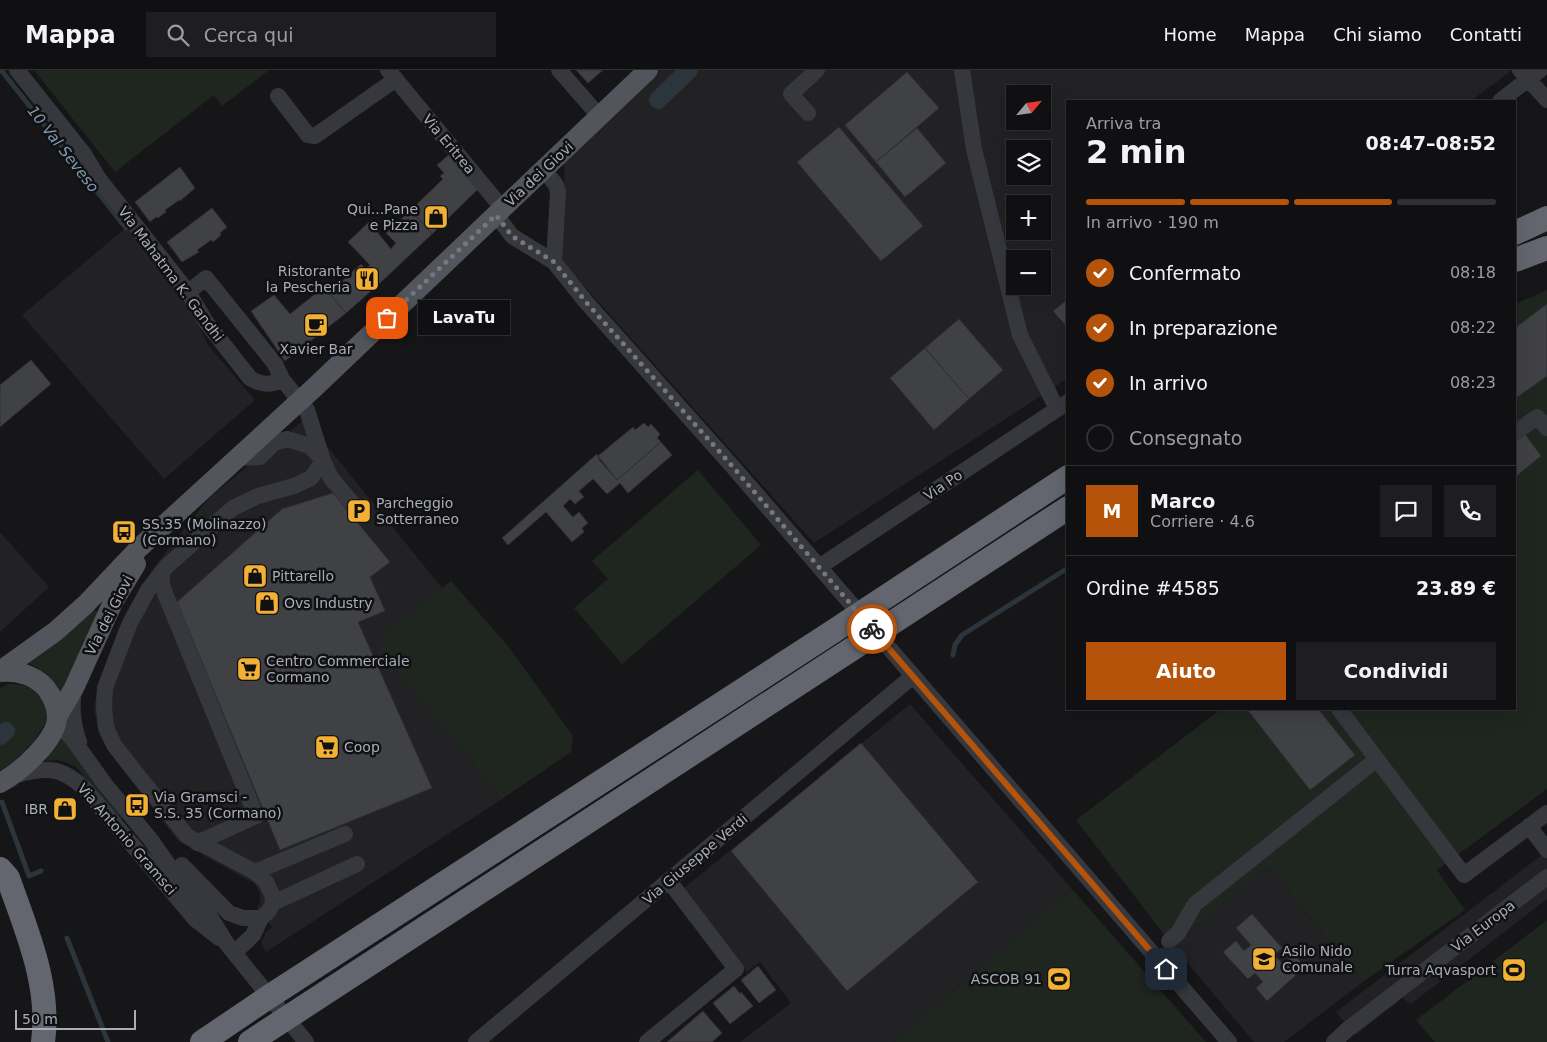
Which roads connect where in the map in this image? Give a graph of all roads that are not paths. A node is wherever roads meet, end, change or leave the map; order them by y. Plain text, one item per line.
1 (17, 70) edge
2 (558, 70) edge
3 (648, 70) edge
4 (817, 70) edge
5 (962, 70) edge
6 (1530, 73) edge
7 (392, 75) edge
8 (278, 96) dead end
9 (1501, 100) edge
10 (1547, 100) edge
11 (808, 113) dead end
12 (600, 117) junction
13 (544, 170) junction
14 (499, 212) junction
15 (1547, 218) edge
16 (1516, 232) edge
17 (1547, 248) edge
18 (1516, 260) edge
19 (554, 262) junction
20 (188, 292) junction
21 (237, 316) junction
22 (215, 333) junction
23 (282, 379) junction
24 (300, 401) junction
25 (1062, 406) edge
26 (1547, 428) edge
27 (1516, 432) edge
28 (237, 458) junction
29 (323, 461) junction
30 (1066, 478) edge
31 (1066, 509) edge
32 (359, 511) dead end
33 (170, 518) junction
34 (819, 567) junction
35 (162, 572) junction
36 (0, 672) edge
37 (913, 676) junction
38 (74, 688) junction
39 (1340, 710) edge
40 (57, 719) junction
41 (83, 754) junction
42 (1377, 759) junction
43 (6, 780) edge
44 (1547, 813) edge
45 (1530, 826) junction
46 (345, 834) dead end
47 (151, 840) junction
48 (197, 843) junction
49 (1547, 850) edge
50 (357, 864) dead end
51 (3, 870) edge
52 (254, 872) junction
53 (1547, 877) edge
54 (669, 881) junction
55 (273, 903) junction
56 (261, 918) junction
57 (1169, 941) dead end
58 (231, 948) junction
59 (1348, 1029) junction
60 (305, 1040) edge
61 (43, 1042) edge
62 (202, 1042) edge
63 (250, 1042) edge
64 (476, 1042) edge
65 (647, 1042) edge
66 (1229, 1042) edge
67 (1320, 1042) edge
68 (1334, 1042) edge

1 - 20 street, Via Mahatma K. Gandhi
2 - 12 street
3 - 12 main road, Via dei Giovi
4 - 11 street
5 - 25 street
6 - 9 street
6 - 10 street
7 - 8 street, Via Eritrea
7 - 14 street, Via Eritrea
12 - 13 main road, Via dei Giovi
13 - 14 main road, Via dei Giovi
13 - 19 street
14 - 19 street, Via Eritrea
14 - 24 main road, Via dei Giovi
15 - 16 highway
17 - 18 highway
19 - 34 street, Via Eritrea
20 - 21 street
20 - 22 street, Via Mahatma K. Gandhi
21 - 22 street
21 - 23 street
22 - 23 street, Via Mahatma K. Gandhi
23 - 24 street
24 - 28 main road, Via dei Giovi
24 - 29 street
25 - 34 street, Via Po
26 - 27 street
28 - 29 street
28 - 33 main road, Via dei Giovi
29 - 32 street
29 - 35 street
30 - 62 highway
31 - 63 highway
33 - 36 main road, Via dei Giovi
33 - 38 main road, Via dei Giovi
34 - 37 street, Via Eritrea
35 - 48 street
35 - 48 street
36 - 40 main road
37 - 54 street, Via Giuseppe Verdi
37 - 66 street, Via Eritrea
38 - 40 main road, Via dei Giovi
38 - 41 street, Via Antonio Gramsci
39 - 42 street
40 - 41 street, Via Antonio Gramsci
40 - 43 main road, Via dei Giovi
41 - 47 street, Via Antonio Gramsci
42 - 45 street
42 - 57 street
43 - 58 street, Via Antonio Gramsci
44 - 45 street
45 - 49 street
46 - 52 street
47 - 56 street
47 - 58 street, Via Antonio Gramsci
48 - 52 street
50 - 55 street
51 - 61 highway
52 - 55 street
53 - 59 street, Via Europa
54 - 64 street, Via Giuseppe Verdi
54 - 65 street
55 - 56 street
56 - 58 street
58 - 60 street, Via Antonio Gramsci
59 - 67 street, Via Europa
59 - 68 street, Via Europa

